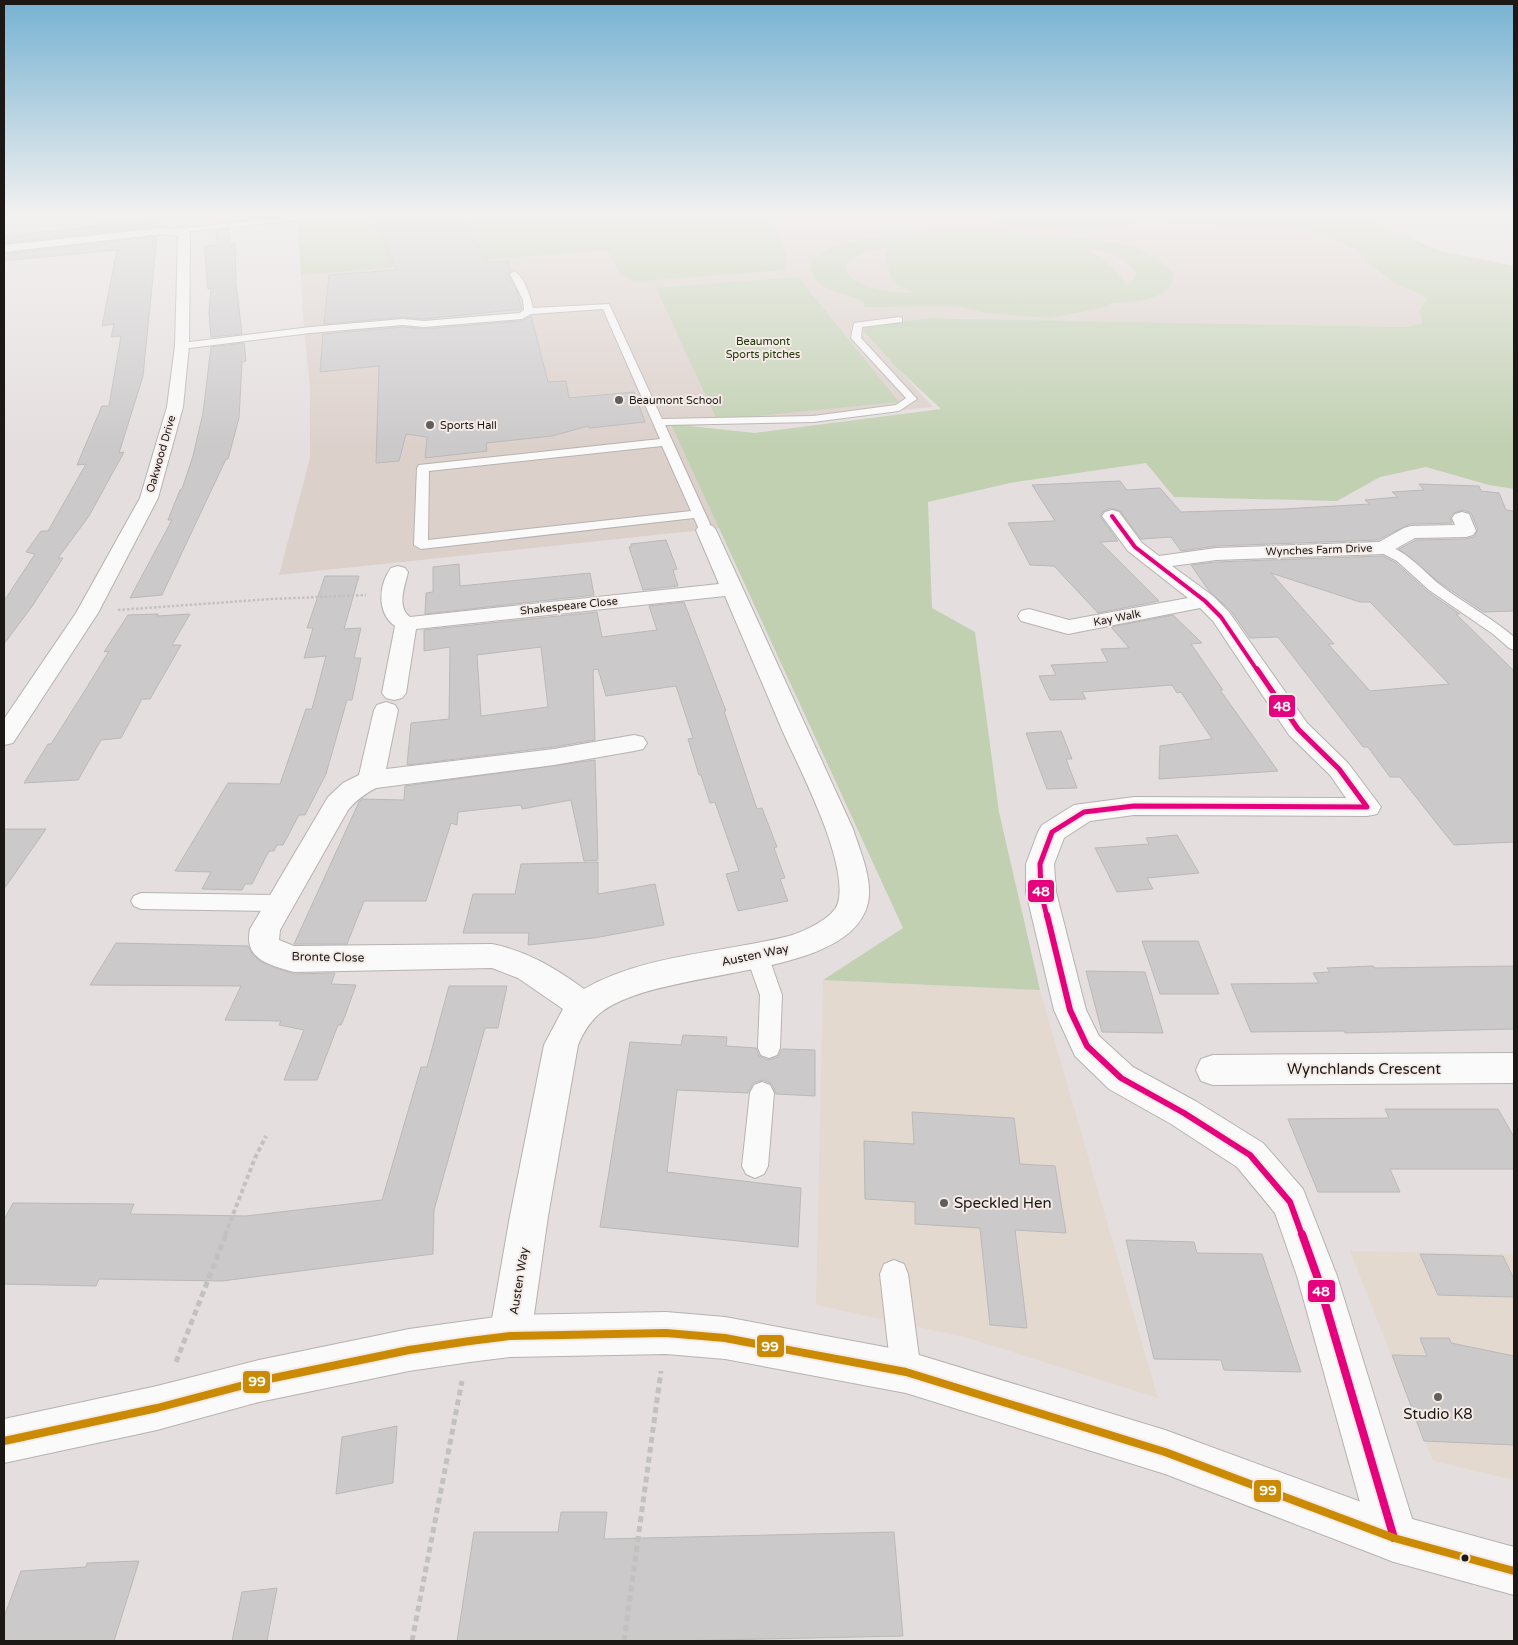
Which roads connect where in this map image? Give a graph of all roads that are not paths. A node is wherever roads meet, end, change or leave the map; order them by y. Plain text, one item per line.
1 (183, 292) edge
2 (523, 292) edge
3 (529, 311) junction
4 (899, 320) dead end
5 (182, 346) junction
6 (658, 422) junction
7 (667, 442) junction
8 (1112, 516) dead end
9 (1462, 518) dead end
10 (702, 522) junction
11 (1382, 548) junction
12 (1156, 562) junction
13 (398, 572) dead end
14 (732, 589) junction
15 (1205, 601) junction
16 (1030, 616) dead end
17 (406, 624) junction
18 (1514, 645) edge
19 (4, 737) edge
20 (634, 743) dead end
21 (371, 780) junction
22 (141, 901) dead end
23 (280, 903) junction
24 (758, 954) junction
25 (585, 1007) junction
26 (770, 1048) dead end
27 (1514, 1068) edge
28 (1213, 1070) dead end
29 (762, 1094) dead end
30 (755, 1166) dead end
31 (894, 1274) dead end
32 (490, 1338) junction
33 (906, 1372) junction
34 (4, 1441) edge
35 (1394, 1538) junction
36 (1514, 1571) edge

1 - 5 street, Oakwood Drive
2 - 3 lane
3 - 5 lane
3 - 6 lane
4 - 6 lane
5 - 19 street, Oakwood Drive
6 - 7 lane
7 - 10 lane
7 - 10 lane
8 - 12 street
9 - 11 street, Wynches Farm Drive
10 - 14 street, Austen Way
11 - 12 street, Wynches Farm Drive
11 - 18 lane
12 - 15 street
13 - 17 street
14 - 17 street, Shakespeare Close
14 - 24 street, Austen Way
15 - 16 street, Kay Walk
15 - 35 street
17 - 21 street
20 - 21 street, Bronte Close
21 - 23 street, Bronte Close
22 - 23 lane
23 - 25 street, Bronte Close
24 - 25 street, Austen Way
24 - 26 lane
25 - 32 street, Austen Way
27 - 28 street, Wynchlands Crescent
29 - 30 lane
31 - 33 lane
32 - 33 street
32 - 34 street
33 - 35 street
35 - 36 street

